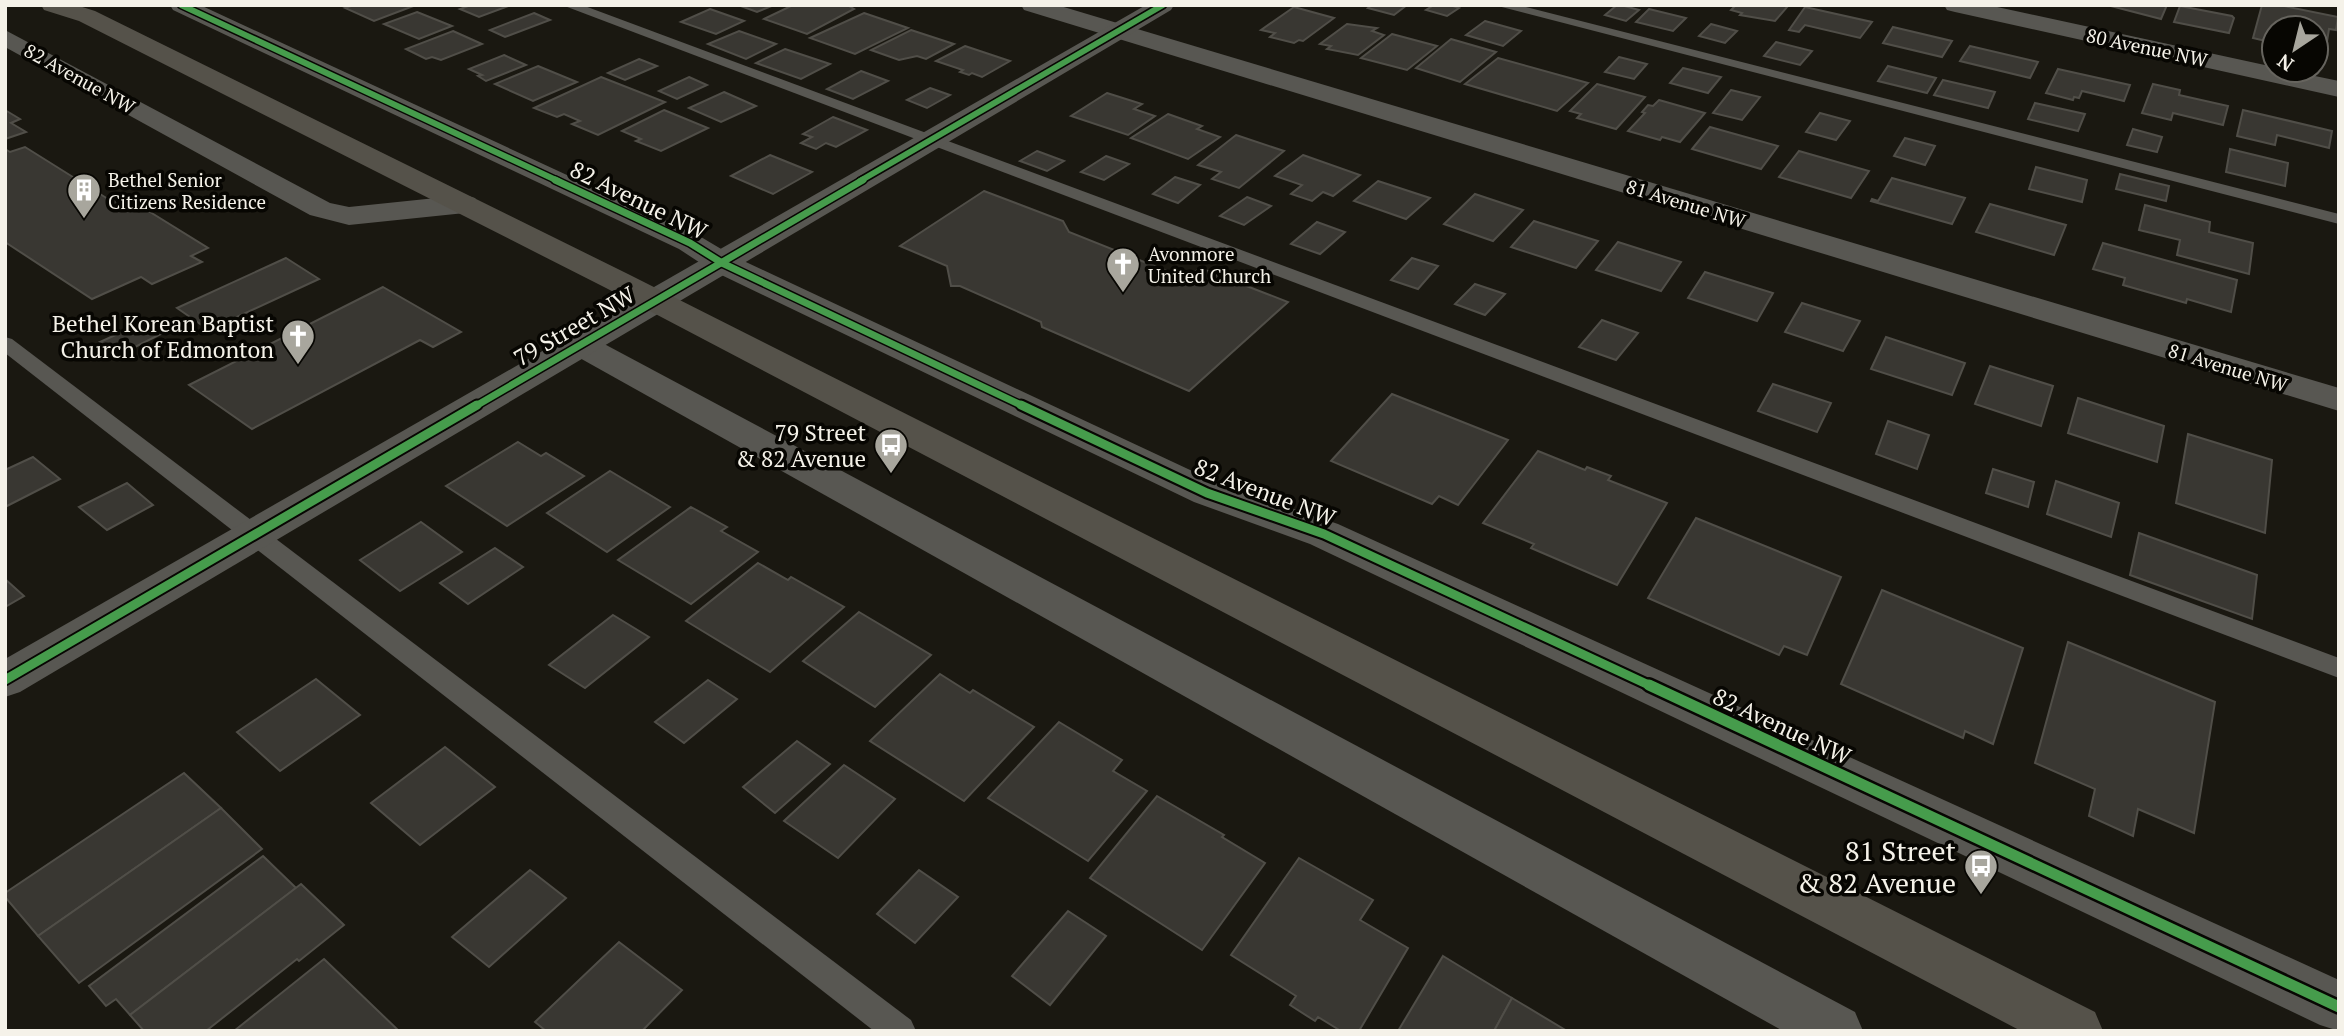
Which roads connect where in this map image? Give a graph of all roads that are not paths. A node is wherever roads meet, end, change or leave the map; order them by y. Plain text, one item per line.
1 (52, 5) edge
2 (120, 5) edge
3 (181, 5) edge
4 (569, 5) edge
5 (1032, 5) edge
6 (1163, 5) edge
7 (1501, 5) edge
8 (1955, 5) edge
9 (82, 10) edge
10 (1118, 31) junction
11 (5, 37) edge
12 (2339, 89) edge
13 (932, 140) junction
14 (466, 204) junction
15 (2339, 219) edge
16 (722, 263) junction
17 (656, 301) junction
18 (5, 343) edge
19 (581, 345) junction
20 (2339, 400) edge
21 (255, 534) junction
22 (2339, 668) edge
23 (5, 680) edge
24 (2339, 1000) edge
25 (2339, 1007) edge
26 (900, 1031) edge
27 (1836, 1031) edge
28 (2077, 1031) edge
29 (2337, 1031) edge

1 - 9 main road
2 - 9 main road
3 - 16 street, 82 Avenue NW
4 - 13 lane
5 - 10 street, 81 Avenue NW
6 - 10 street, 79 Street NW
7 - 15 lane
8 - 12 street, 80 Avenue NW
9 - 14 main road
10 - 13 street, 79 Street NW
10 - 20 street, 81 Avenue NW
11 - 14 street, 82 Avenue NW
13 - 16 street, 79 Street NW
13 - 22 lane
14 - 17 main road
16 - 17 street, 79 Street NW
16 - 25 street, 82 Avenue NW
17 - 19 street, 79 Street NW
17 - 28 main road
18 - 21 lane
19 - 21 street, 79 Street NW
19 - 27 street
21 - 23 street, 79 Street NW
21 - 26 lane
24 - 25 street
25 - 29 street

